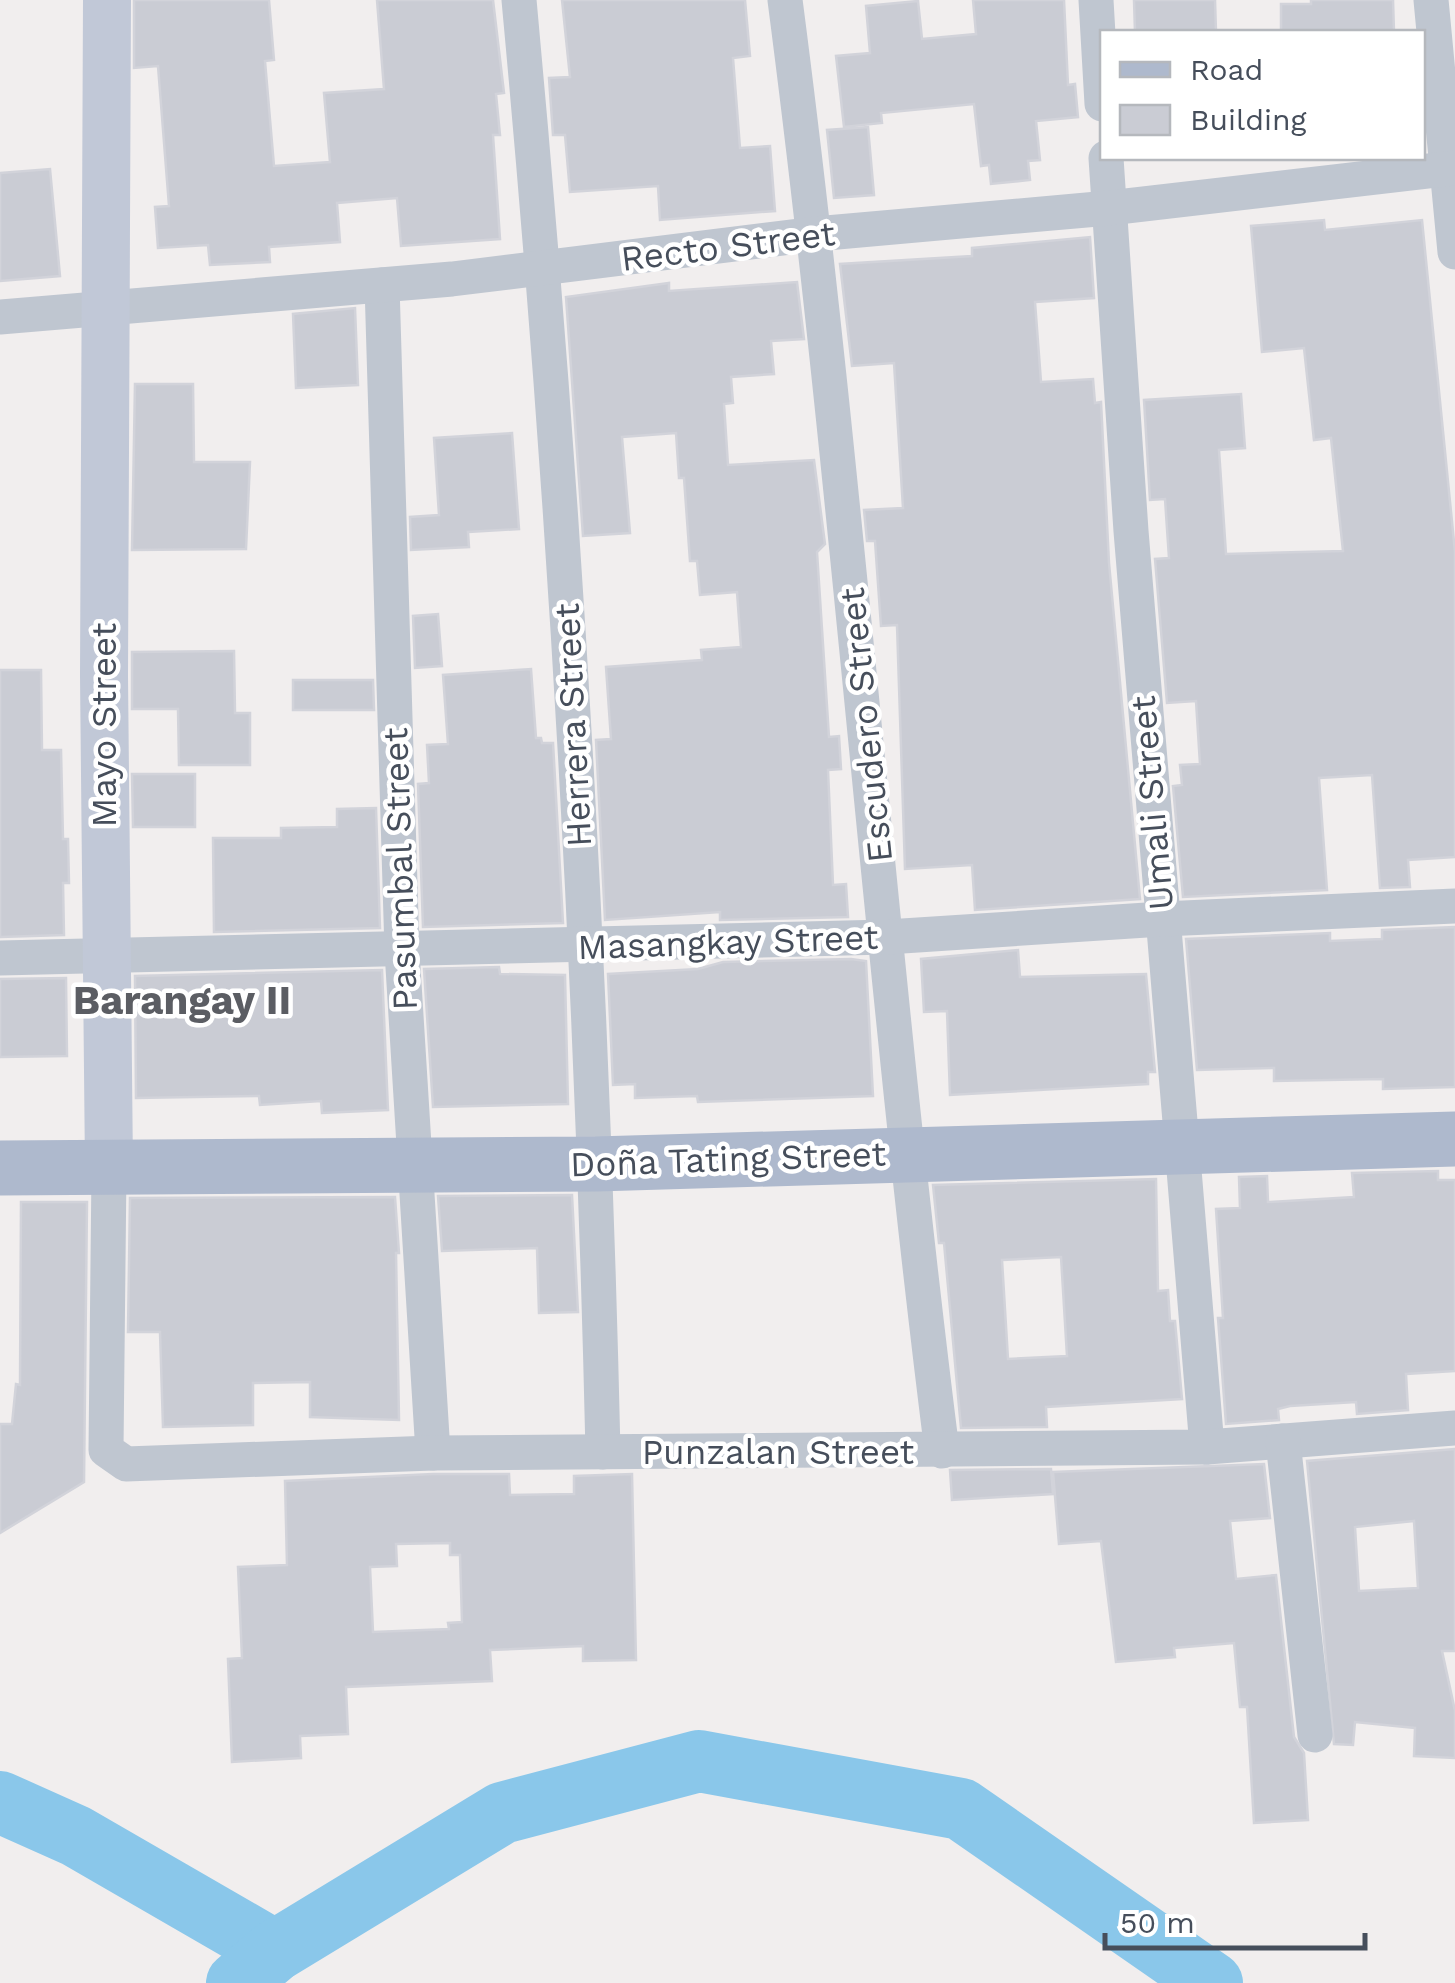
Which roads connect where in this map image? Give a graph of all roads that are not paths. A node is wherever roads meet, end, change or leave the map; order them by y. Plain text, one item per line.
1 (107, 0) edge
2 (519, 0) edge
3 (785, 0) edge
4 (1096, 0) edge
5 (1431, 0) edge
6 (1100, 69) edge
7 (1106, 160) edge
8 (1451, 168) edge
9 (1109, 208) junction
10 (816, 234) junction
11 (1455, 252) edge
12 (544, 270) junction
13 (382, 285) junction
14 (104, 307) junction
15 (0, 317) edge
16 (1455, 906) edge
17 (1162, 918) junction
18 (887, 937) junction
19 (585, 946) junction
20 (402, 951) junction
21 (106, 956) junction
22 (0, 958) edge
23 (1455, 1139) edge
24 (1180, 1146) junction
25 (904, 1154) junction
26 (414, 1164) junction
27 (596, 1164) junction
28 (0, 1168) edge
29 (109, 1170) junction
30 (1455, 1428) edge
31 (1283, 1441) junction
32 (1207, 1447) junction
33 (106, 1450) joint
34 (942, 1451) junction
35 (433, 1452) junction
36 (603, 1452) junction
37 (1314, 1734) dead end

1 - 14 street, Mayo Street
2 - 12 street, Herrera Street
3 - 10 street, Escudero Street
4 - 6 street
5 - 8 street
7 - 9 street, Umali Street
8 - 9 street, Recto Street
8 - 11 street
9 - 10 street, Recto Street
9 - 17 street, Umali Street
10 - 12 street, Recto Street
10 - 18 street, Escudero Street
12 - 13 street, Recto Street
12 - 19 street, Herrera Street
13 - 14 street, Recto Street
13 - 20 street, Pasumbal Street
14 - 15 street, Recto Street
14 - 21 street, Mayo Street
16 - 17 street, Masangkay Street
17 - 18 street, Masangkay Street
17 - 24 street, Umali Street
18 - 19 street, Masangkay Street
18 - 25 street, Escudero Street
19 - 20 street, Masangkay Street
19 - 27 street, Herrera Street
20 - 21 street, Masangkay Street
20 - 26 street, Pasumbal Street
21 - 22 street, Masangkay Street
21 - 29 street, Mayo Street
23 - 24 main road, Doña Tating Street
24 - 25 main road, Doña Tating Street
24 - 32 street, Umali Street
25 - 27 main road, Doña Tating Street
25 - 34 street, Escudero Street
26 - 27 main road, Doña Tating Street
26 - 29 main road, Doña Tating Street
26 - 35 street, Pasumbal Street
27 - 36 street, Herrera Street
28 - 29 main road, Doña Tating Street
29 - 33 street, Mayo Street
30 - 31 street, Punzalan Street
31 - 32 street, Punzalan Street
31 - 37 street
32 - 34 street, Punzalan Street
33 - 35 street, Punzalan Street
34 - 36 street, Punzalan Street
35 - 36 street, Punzalan Street

